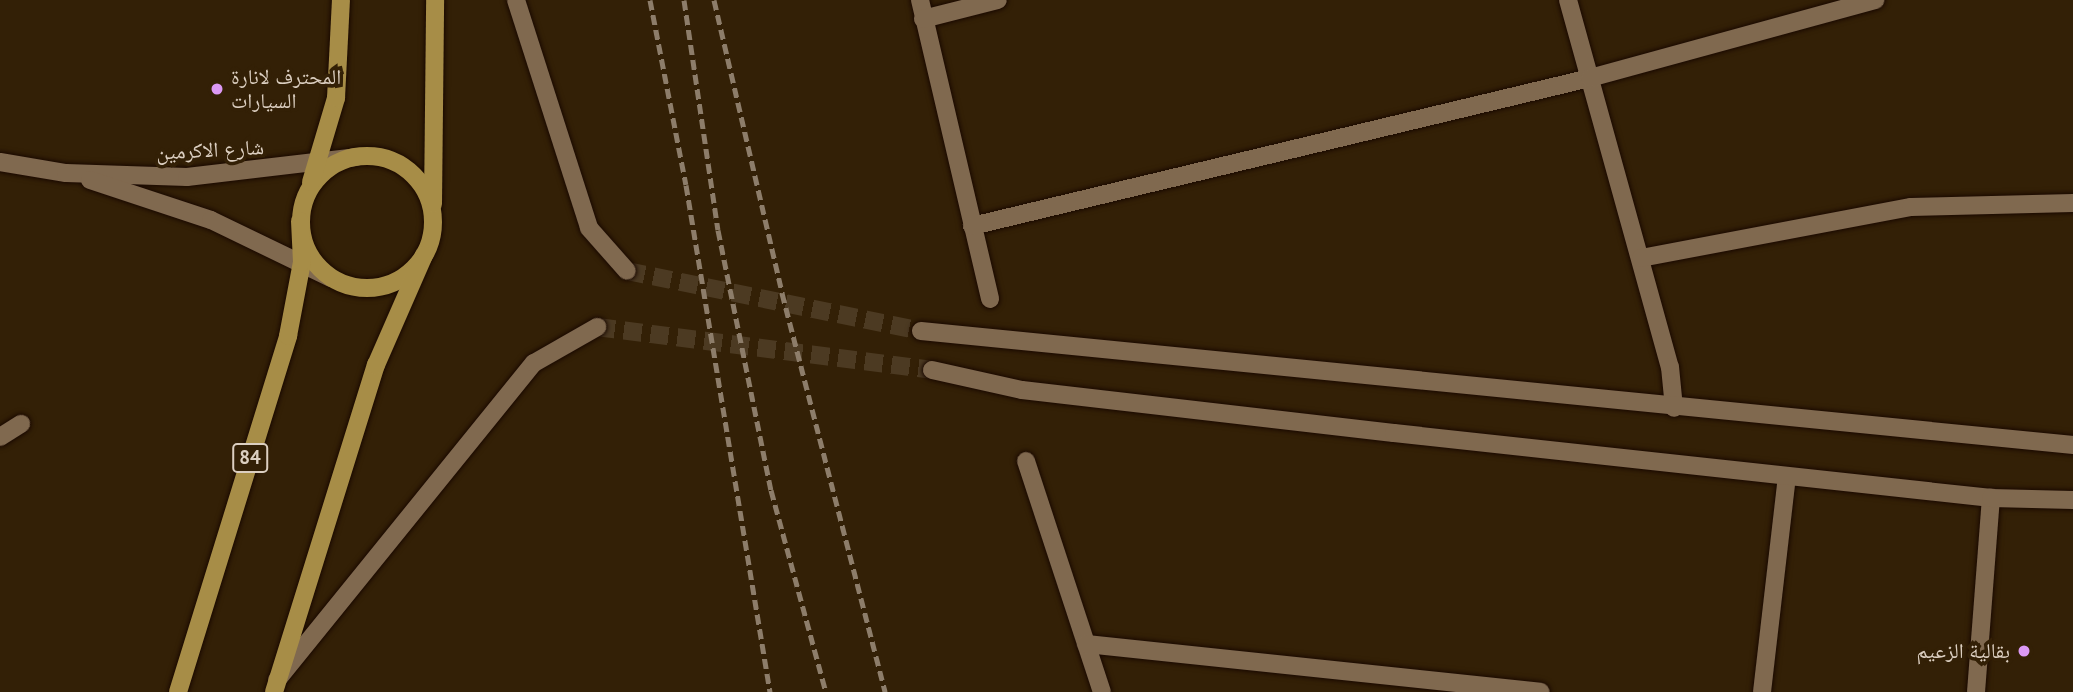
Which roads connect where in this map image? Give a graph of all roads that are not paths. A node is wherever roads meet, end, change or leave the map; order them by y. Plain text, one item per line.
1 (341, 0) edge
2 (435, 0) edge
3 (516, 0) edge
4 (920, 0) edge
5 (998, 0) edge
6 (1568, 0) edge
7 (1876, 0) edge
8 (923, 19) junction
9 (1590, 78) junction
10 (356, 157) junction
11 (0, 162) edge
12 (318, 162) junction
13 (66, 173) junction
14 (305, 198) junction
15 (2073, 203) edge
16 (433, 214) junction
17 (300, 221) junction
18 (972, 226) junction
19 (424, 255) junction
20 (1641, 258) junction
21 (302, 262) junction
22 (627, 271) tunnel mouth
23 (331, 278) junction
24 (989, 299) dead end
25 (597, 327) tunnel mouth
26 (921, 331) tunnel mouth
27 (932, 370) tunnel mouth
28 (1674, 408) junction
29 (21, 424) dead end
30 (0, 438) edge
31 (2073, 445) edge
32 (1026, 461) dead end
33 (1787, 477) junction
34 (1991, 498) junction
35 (2073, 500) edge
36 (1086, 643) junction
37 (276, 686) edge
38 (178, 692) edge
39 (1101, 692) edge
40 (1540, 692) edge
41 (1762, 692) edge
42 (1976, 692) edge

1 - 12 main road, 84
2 - 16 main road
3 - 22 street
4 - 8 street
5 - 8 street
6 - 9 street
7 - 9 street
8 - 18 street
9 - 18 street
9 - 20 street
10 - 12 street, شارع الاكرمين
10 - 14 main road, 84
10 - 16 main road
11 - 13 street, شارع الاكرمين
12 - 13 street, شارع الاكرمين
12 - 14 main road, 84
13 - 21 street, شارع الاكرمين
14 - 17 main road, 84
15 - 20 street
16 - 19 main road
17 - 21 main road, 84
17 - 23 main road, 84
18 - 24 street
19 - 23 main road
19 - 37 main road
20 - 28 street
21 - 23 street, شارع الاكرمين
21 - 38 main road, 84
25 - 37 street
26 - 28 street
27 - 33 street
28 - 31 street
29 - 30 street
32 - 36 street
33 - 34 street
33 - 41 street
34 - 35 street
34 - 42 street
36 - 39 street
36 - 40 street

